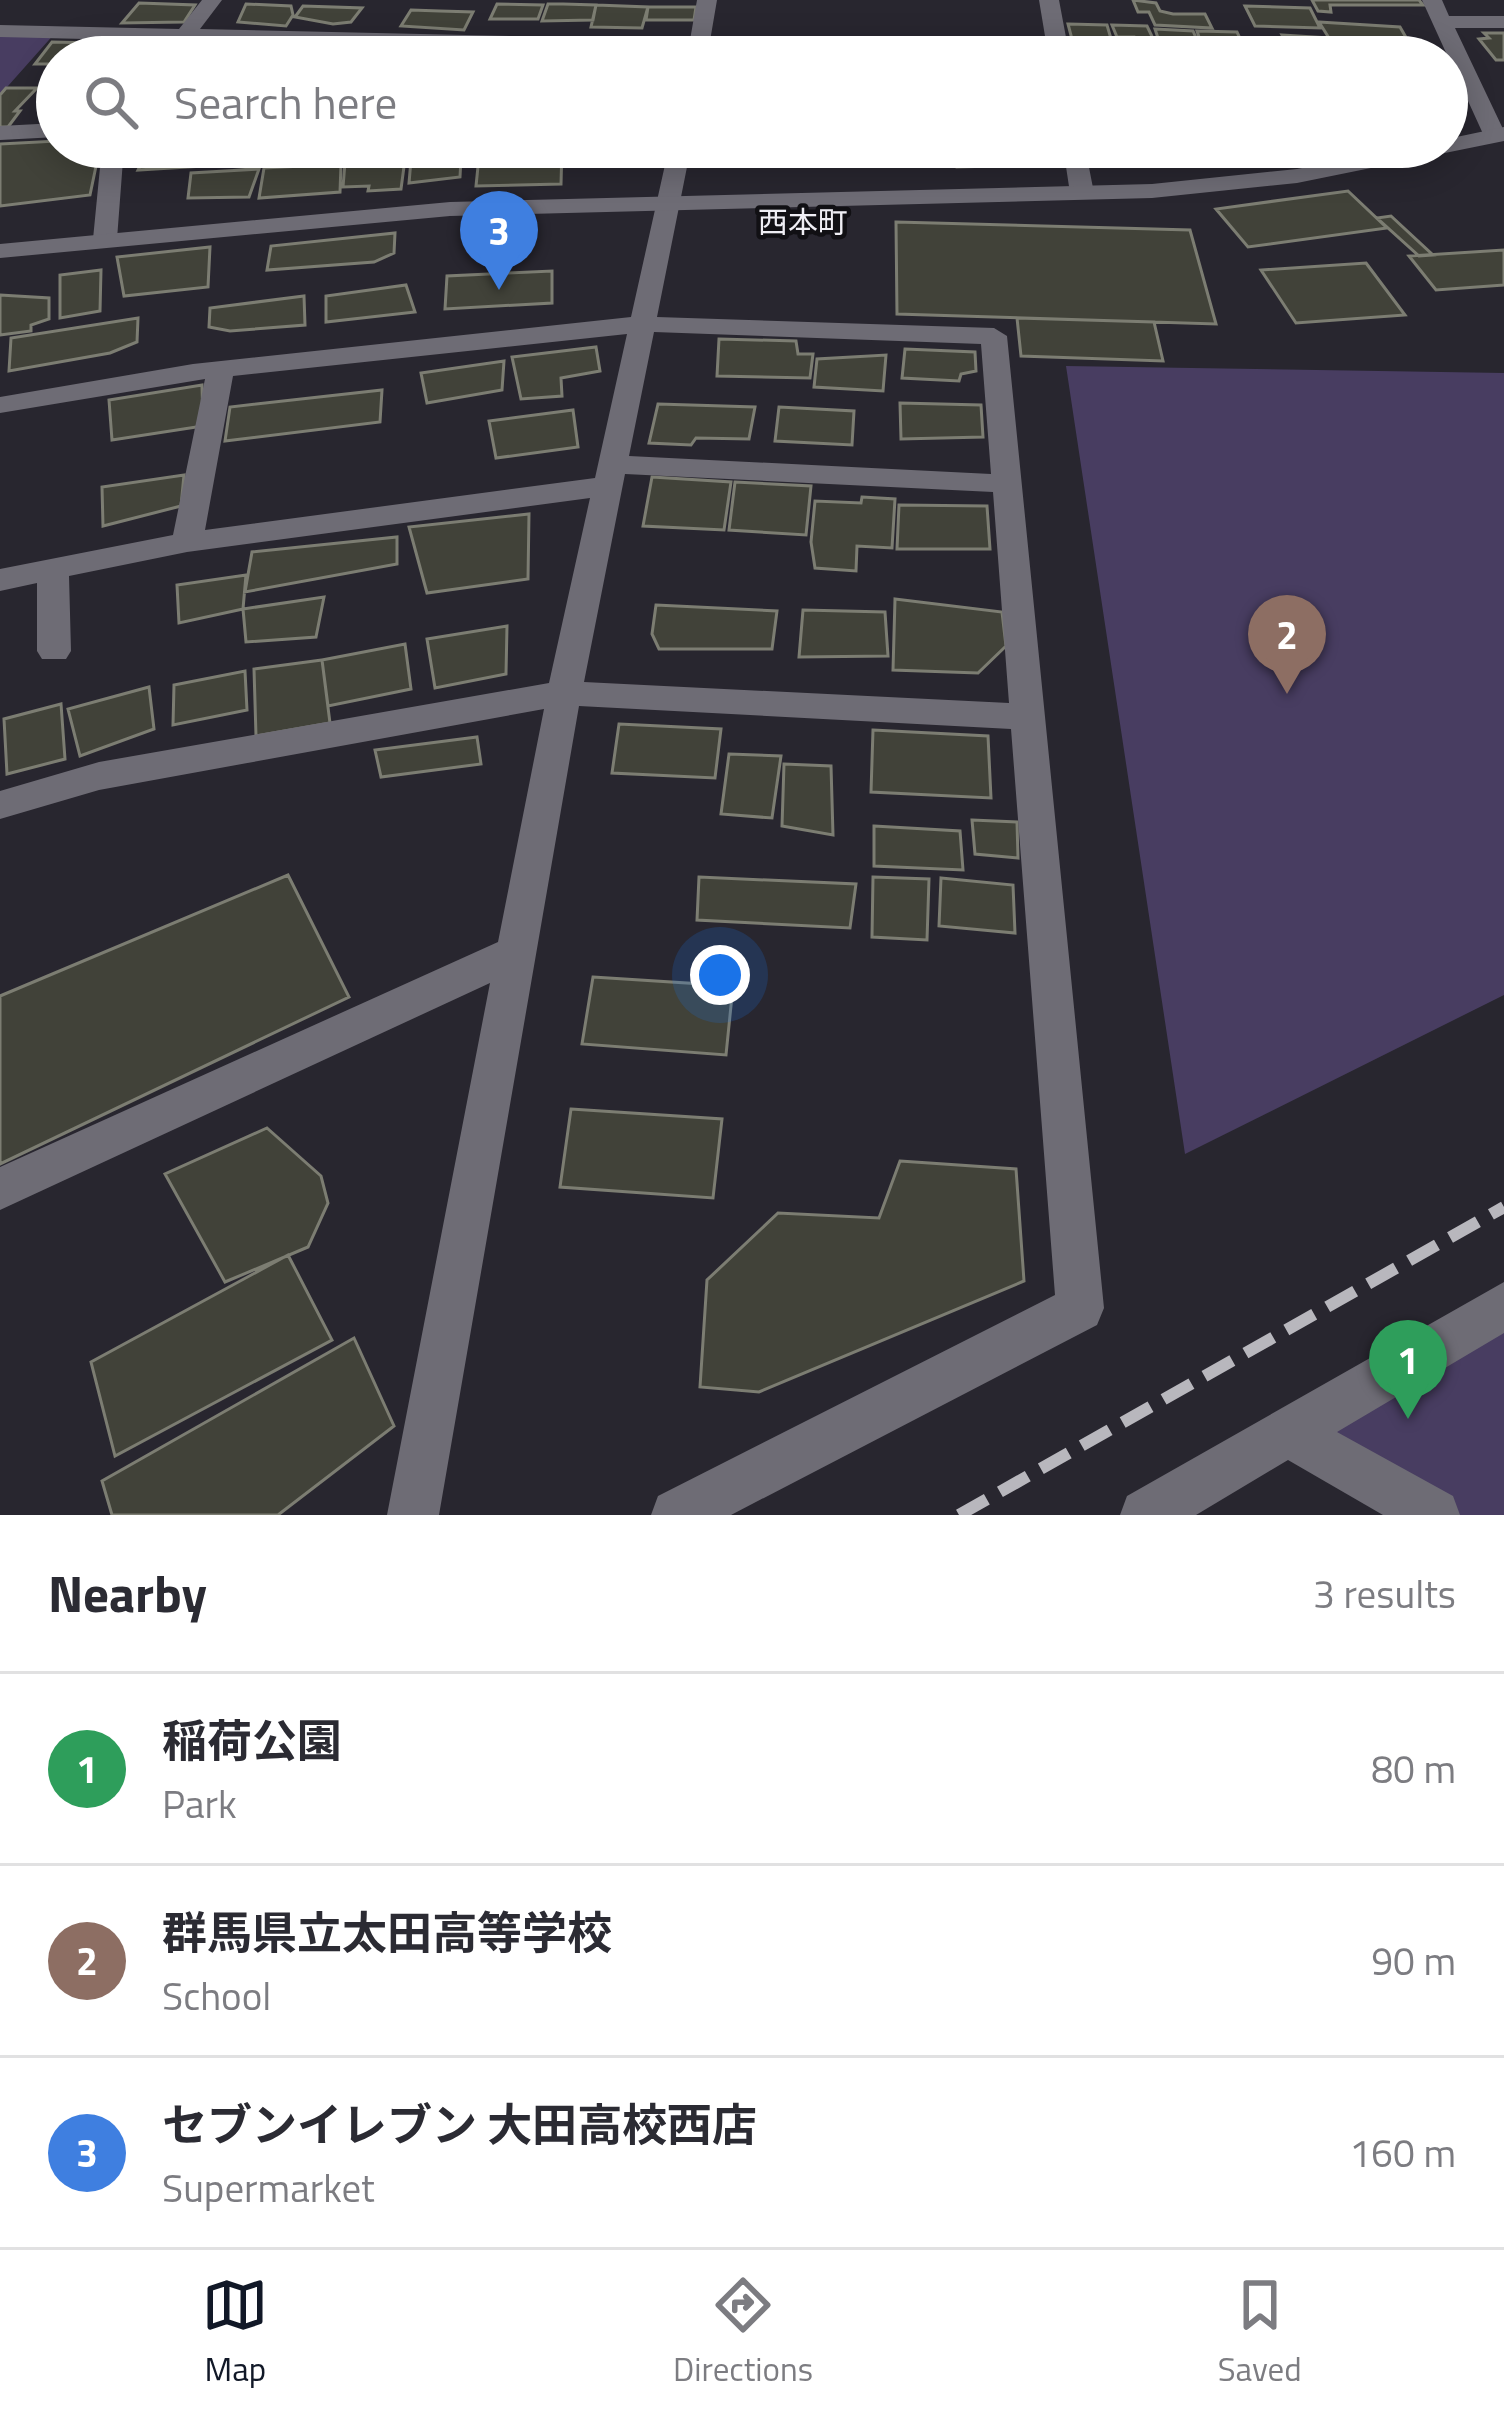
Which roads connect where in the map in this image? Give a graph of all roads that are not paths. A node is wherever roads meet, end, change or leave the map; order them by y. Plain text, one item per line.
1 (212, 0) edge
2 (707, 0) edge
3 (1048, 0) edge
4 (1432, 0) edge
5 (1442, 22) junction
6 (1504, 22) edge
7 (0, 31) edge
8 (185, 35) junction
9 (217, 36) edge
10 (701, 36) edge
11 (1055, 36) edge
12 (1446, 36) edge
13 (1468, 86) edge
14 (36, 131) edge
15 (0, 133) edge
16 (1500, 135) edge
17 (1468, 141) edge
18 (110, 168) edge
19 (676, 168) edge
20 (1078, 168) edge
21 (1337, 168) edge
22 (1082, 193) junction
23 (670, 202) junction
24 (105, 239) junction
25 (0, 251) edge
26 (642, 324) junction
27 (221, 369) junction
28 (0, 405) edge
29 (610, 475) junction
30 (1008, 484) junction
31 (187, 542) junction
32 (53, 570) junction
33 (0, 580) edge
34 (54, 651) dead end
35 (564, 694) junction
36 (1028, 717) junction
37 (0, 805) edge
38 (518, 952) junction
39 (0, 1190) edge
40 (1504, 1306) edge
41 (1288, 1432) junction
42 (413, 1515) edge
43 (677, 1515) edge
44 (1146, 1515) edge
45 (1434, 1515) edge

1 - 8 street
2 - 10 street
3 - 11 street
4 - 5 street
5 - 6 street
5 - 12 street
7 - 8 street
8 - 9 street
13 - 16 street
14 - 15 street
16 - 17 street
18 - 24 street
19 - 23 street
20 - 22 street
21 - 22 street
22 - 23 street
23 - 24 street
23 - 26 street
24 - 25 street
26 - 27 street
26 - 29 street
26 - 30 street
27 - 28 street
27 - 31 street
29 - 30 street
29 - 31 street
29 - 35 street
30 - 36 street
31 - 32 street
32 - 33 street
32 - 34 street
35 - 36 street
35 - 37 street
35 - 38 street
36 - 43 street
38 - 39 street
38 - 42 street
40 - 41 street
41 - 44 street
41 - 45 street

